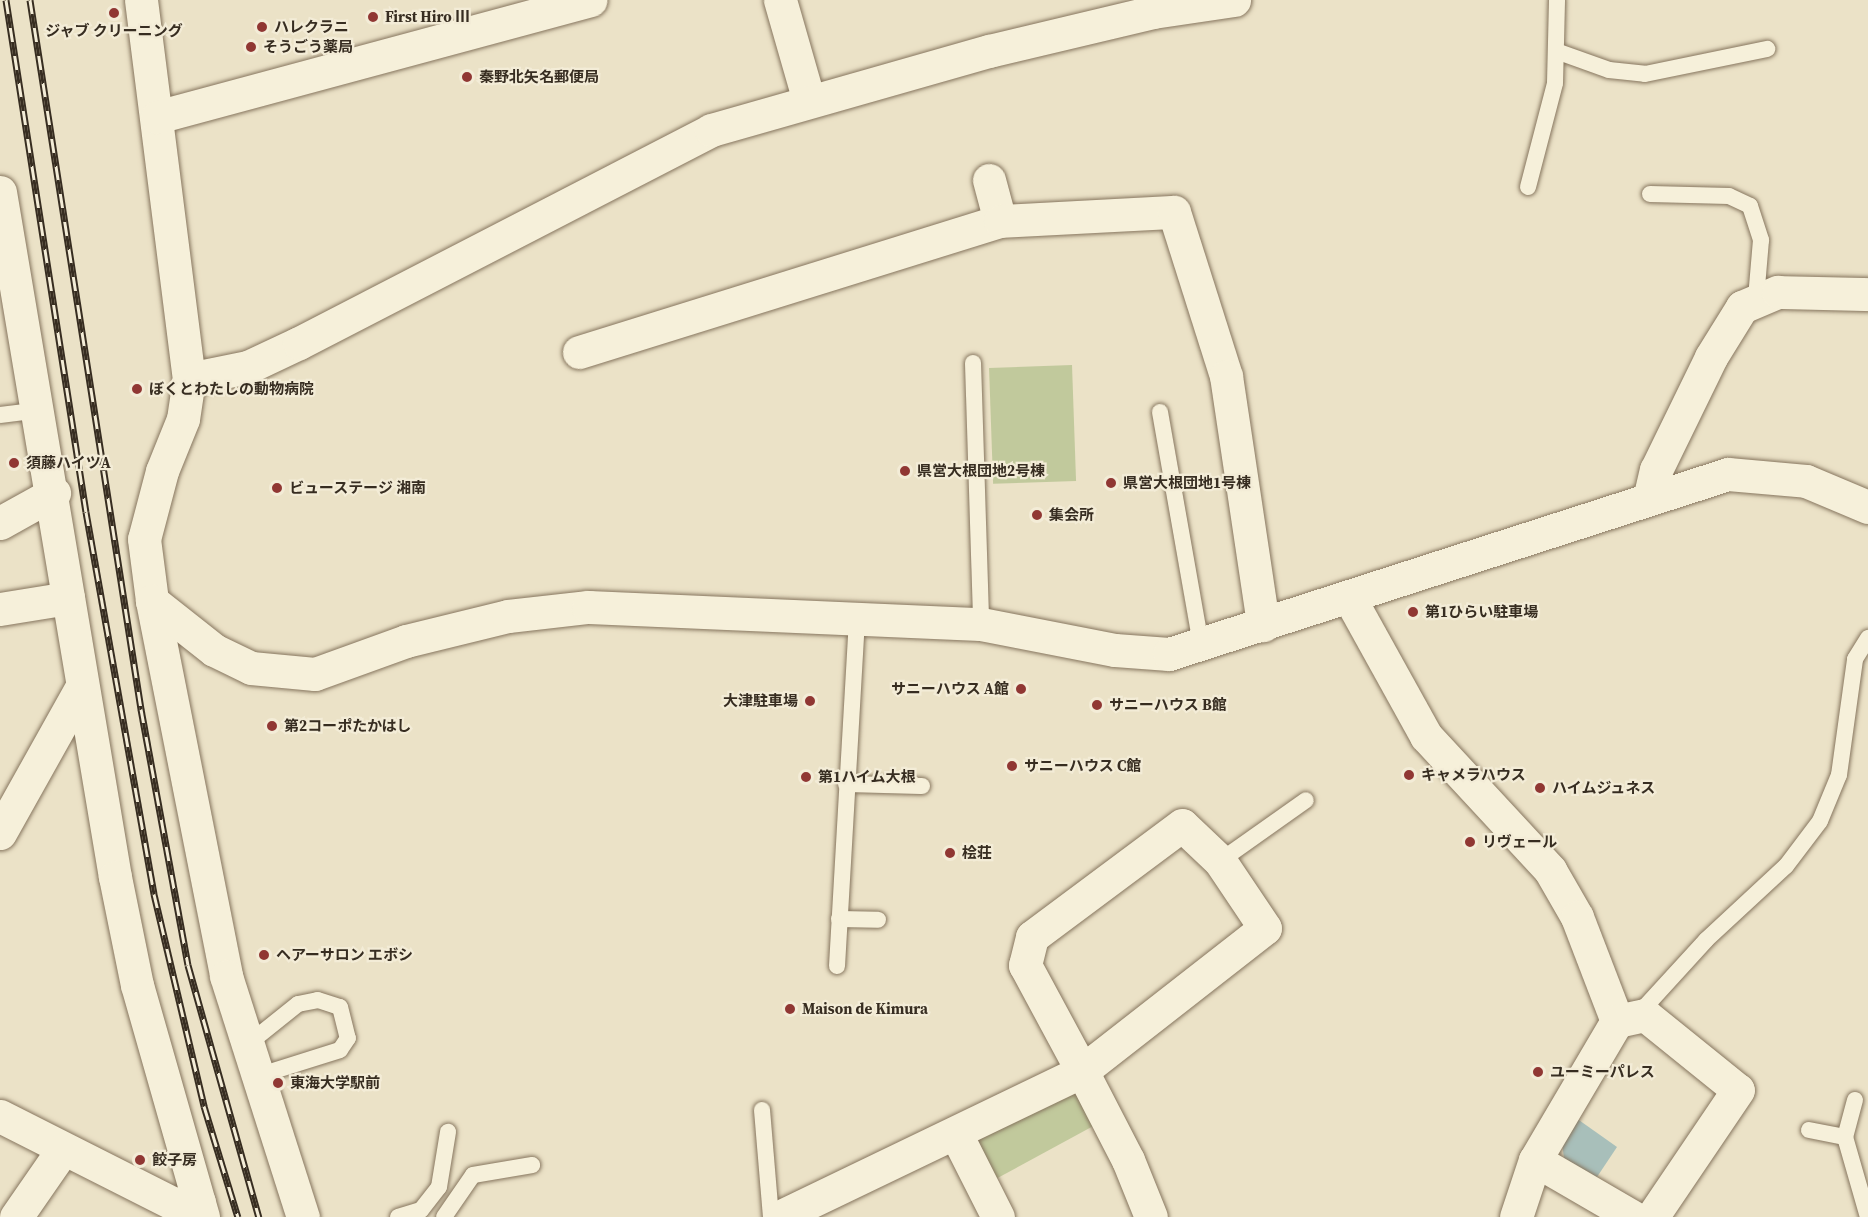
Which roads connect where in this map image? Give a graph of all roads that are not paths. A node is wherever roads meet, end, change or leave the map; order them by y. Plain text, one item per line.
1 (141, 0) edge
2 (591, 0) edge
3 (780, 0) edge
4 (1234, 0) edge
5 (1557, 0) edge
6 (1767, 49) dead end
7 (1556, 51) junction
8 (809, 101) junction
9 (157, 117) junction
10 (989, 180) dead end
11 (1528, 187) dead end
12 (0, 192) edge
13 (1650, 194) dead end
14 (1000, 221) junction
15 (1868, 294) edge
16 (1756, 298) junction
17 (579, 352) dead end
18 (973, 363) dead end
19 (189, 379) junction
20 (39, 410) junction
21 (1160, 412) dead end
22 (0, 415) edge
23 (54, 493) junction
24 (1650, 495) junction
25 (1868, 507) edge
26 (0, 523) edge
27 (1349, 597) junction
28 (68, 598) junction
29 (152, 601) junction
30 (0, 609) edge
31 (856, 620) junction
32 (981, 624) junction
33 (1263, 625) junction
34 (1868, 638) edge
35 (1201, 645) junction
36 (82, 686) junction
37 (846, 784) junction
38 (922, 786) dead end
39 (1306, 800) dead end
40 (0, 833) edge
41 (1220, 861) junction
42 (839, 919) junction
43 (878, 920) dead end
44 (837, 966) dead end
45 (1631, 1018) junction
46 (248, 1044) junction
47 (1082, 1071) junction
48 (257, 1076) junction
49 (1855, 1100) dead end
50 (762, 1110) dead end
51 (0, 1116) edge
52 (1809, 1130) dead end
53 (448, 1132) dead end
54 (956, 1134) junction
55 (1845, 1137) junction
56 (63, 1149) junction
57 (1535, 1160) junction
58 (532, 1165) dead end
59 (201, 1209) edge
60 (16, 1217) edge
61 (303, 1217) edge
62 (398, 1217) edge
63 (444, 1217) edge
64 (771, 1217) edge
65 (779, 1217) edge
66 (998, 1217) edge
67 (1151, 1217) edge
68 (1516, 1217) edge
69 (1633, 1217) edge
70 (1652, 1217) edge
71 (1868, 1217) edge

1 - 9 street
2 - 9 street
3 - 8 street
4 - 8 street
5 - 7 lane
6 - 7 lane
7 - 11 lane
8 - 19 street
9 - 19 street
10 - 14 street
12 - 20 street
13 - 16 lane
14 - 17 street
14 - 33 street
15 - 16 street
16 - 24 street
18 - 32 lane
19 - 29 street
20 - 22 lane
20 - 23 street
21 - 35 lane
23 - 26 street
23 - 28 street
24 - 25 street
24 - 27 street
27 - 33 street
27 - 45 street
28 - 30 street
28 - 36 street
29 - 31 street
29 - 46 street
31 - 32 street
31 - 37 lane
32 - 35 street
33 - 35 street
34 - 45 lane
36 - 40 street
36 - 59 street
37 - 38 lane
37 - 42 lane
39 - 41 lane
41 - 47 street
41 - 47 street
42 - 43 lane
42 - 44 lane
45 - 57 street
45 - 70 street
46 - 48 street
46 - 48 lane
47 - 54 street
47 - 67 street
48 - 61 street
49 - 55 lane
50 - 64 lane
51 - 56 street
52 - 55 lane
53 - 62 lane
54 - 65 street
54 - 66 street
55 - 71 lane
56 - 59 street
56 - 60 street
57 - 68 street
57 - 69 street
58 - 63 lane

